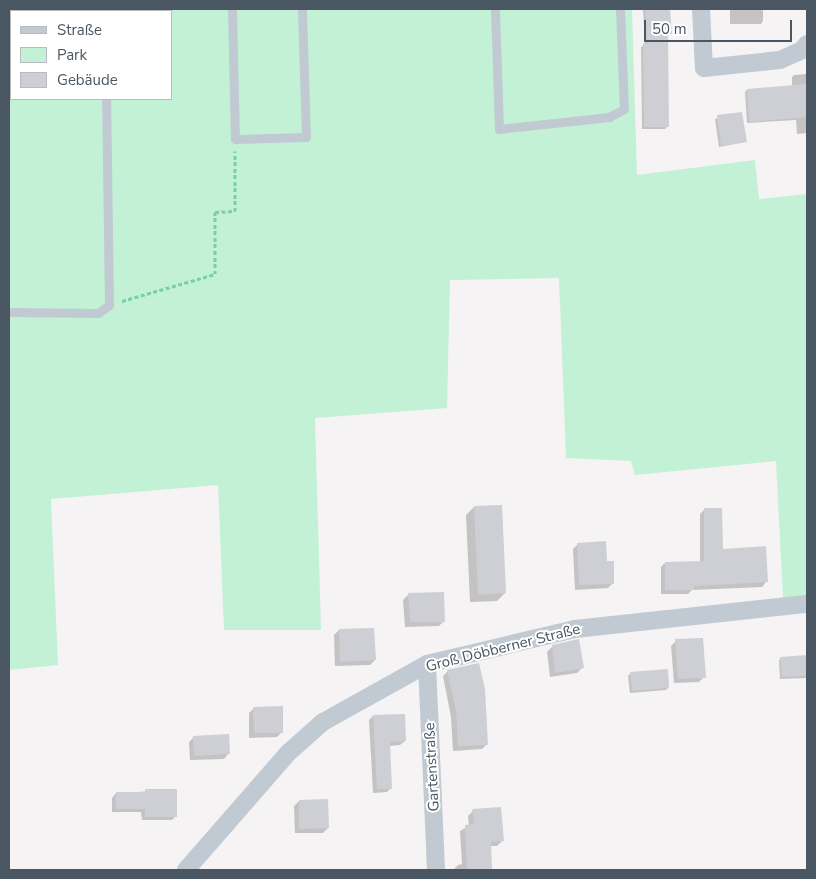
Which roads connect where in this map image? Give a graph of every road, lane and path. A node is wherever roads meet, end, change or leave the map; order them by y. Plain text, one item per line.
1 (232, 9) edge
2 (302, 9) edge
3 (495, 9) edge
4 (620, 9) edge
5 (701, 9) edge
6 (807, 44) edge
7 (106, 100) edge
8 (235, 139) junction
9 (109, 305) junction
10 (9, 312) edge
11 (807, 604) edge
12 (427, 664) junction
13 (186, 870) edge
14 (436, 870) edge

1 - 8 lane
2 - 8 lane
3 - 4 lane
5 - 6 street
7 - 9 lane
8 - 9 path
9 - 10 lane
11 - 12 street, Groß Döbberner Straße
12 - 13 street, Groß Döbberner Straße
12 - 14 street, Gartenstraße

